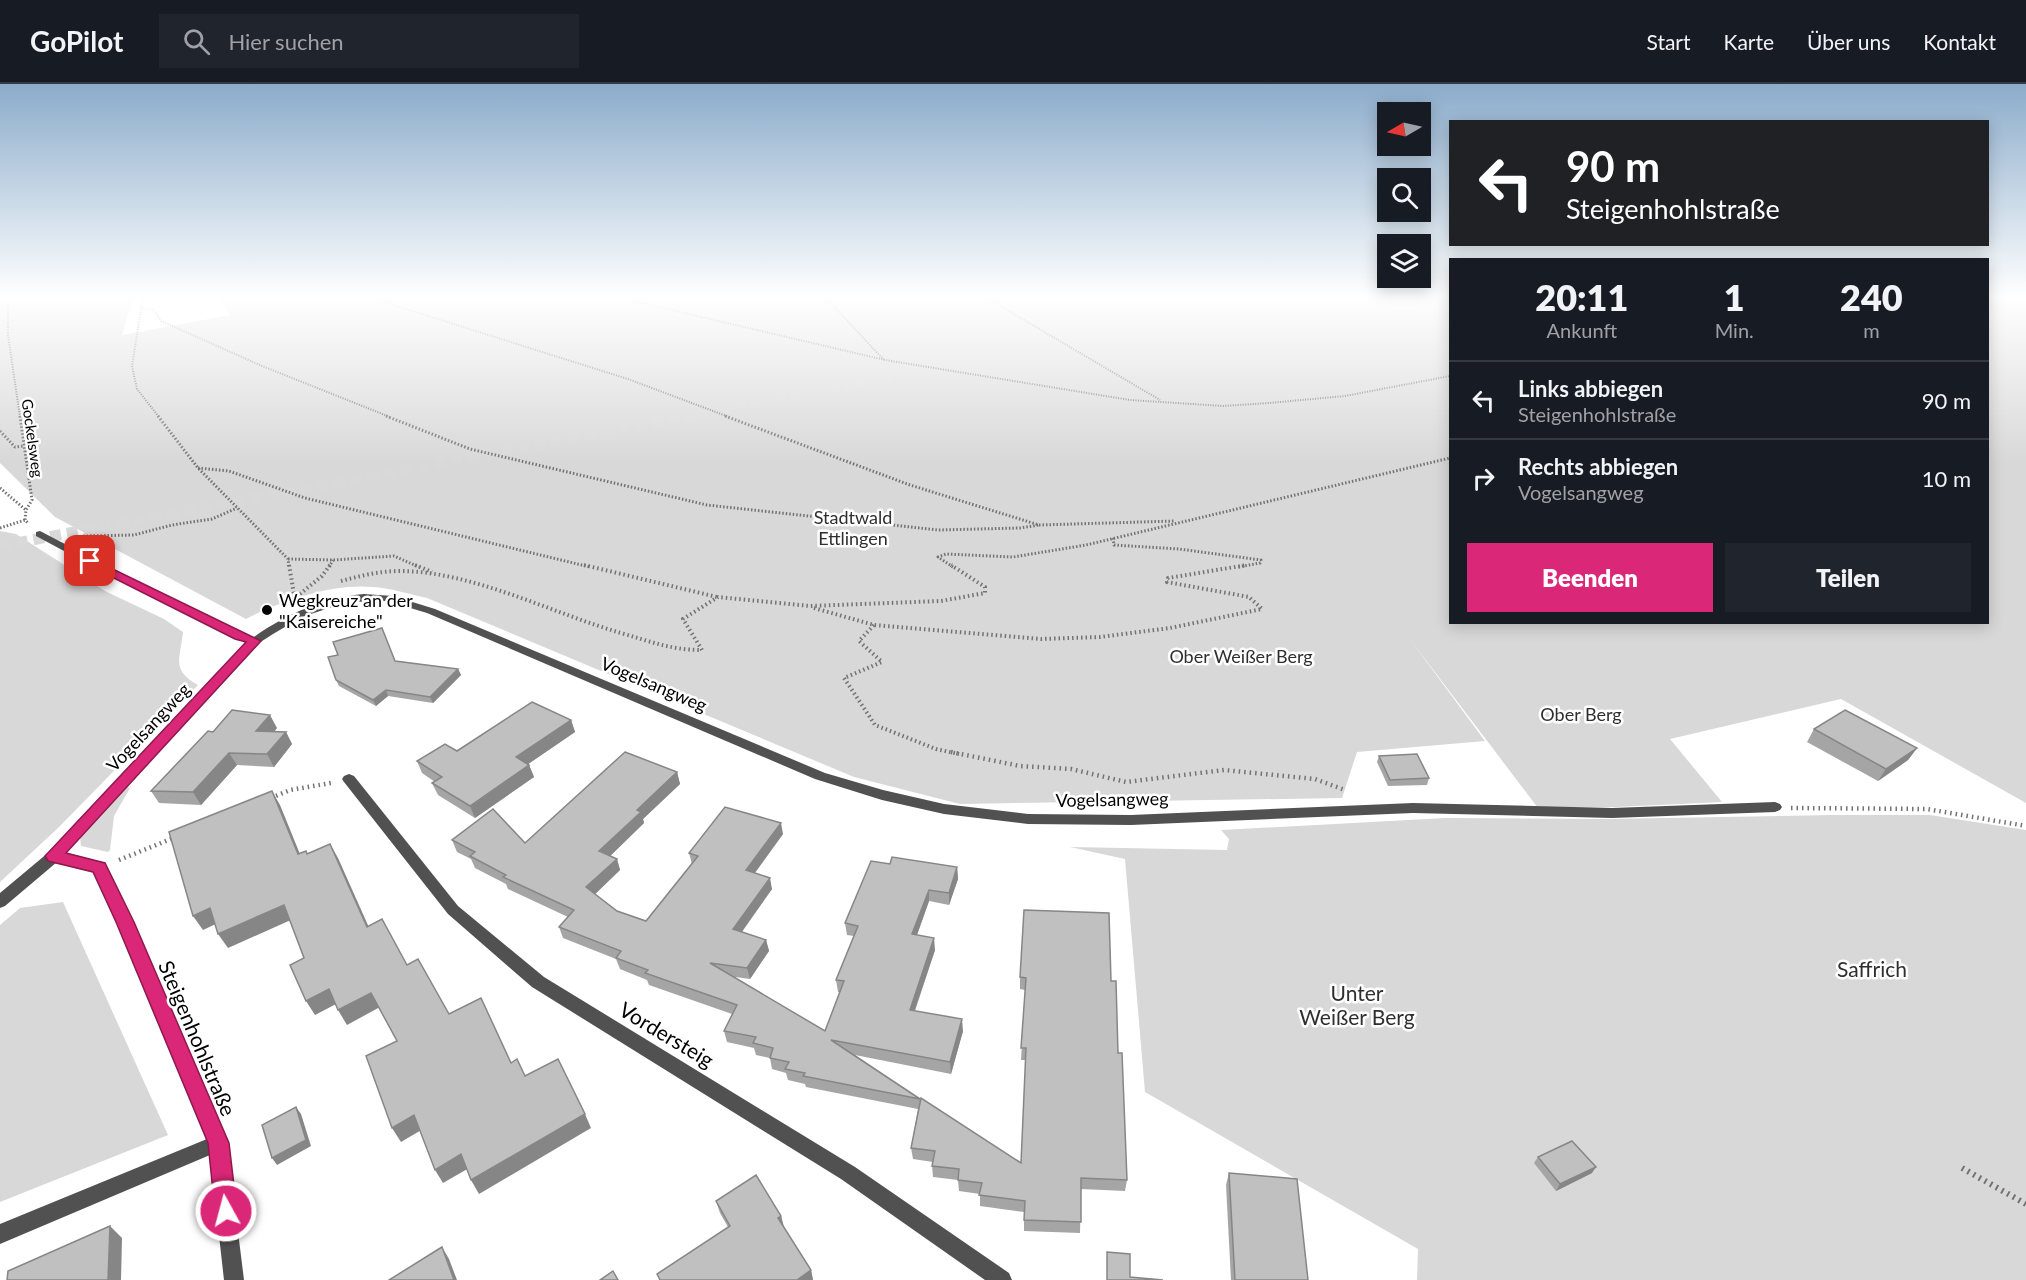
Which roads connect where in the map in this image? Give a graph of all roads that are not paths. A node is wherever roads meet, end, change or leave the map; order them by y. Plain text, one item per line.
1 (40, 534) dead end
2 (255, 641) junction
3 (349, 779) road end
4 (1775, 807) road end
5 (54, 856) junction
6 (0, 902) edge
7 (218, 1143) junction
8 (0, 1234) edge
9 (234, 1280) edge
10 (1002, 1280) edge

1 - 2 street
2 - 4 street, Vogelsangweg
2 - 5 street, Vogelsangweg
3 - 10 street, Vordersteig
5 - 6 street, Vogelsangweg
5 - 7 street, Steigenhohlstraße
7 - 8 street
7 - 9 street, Steigenhohlstraße

